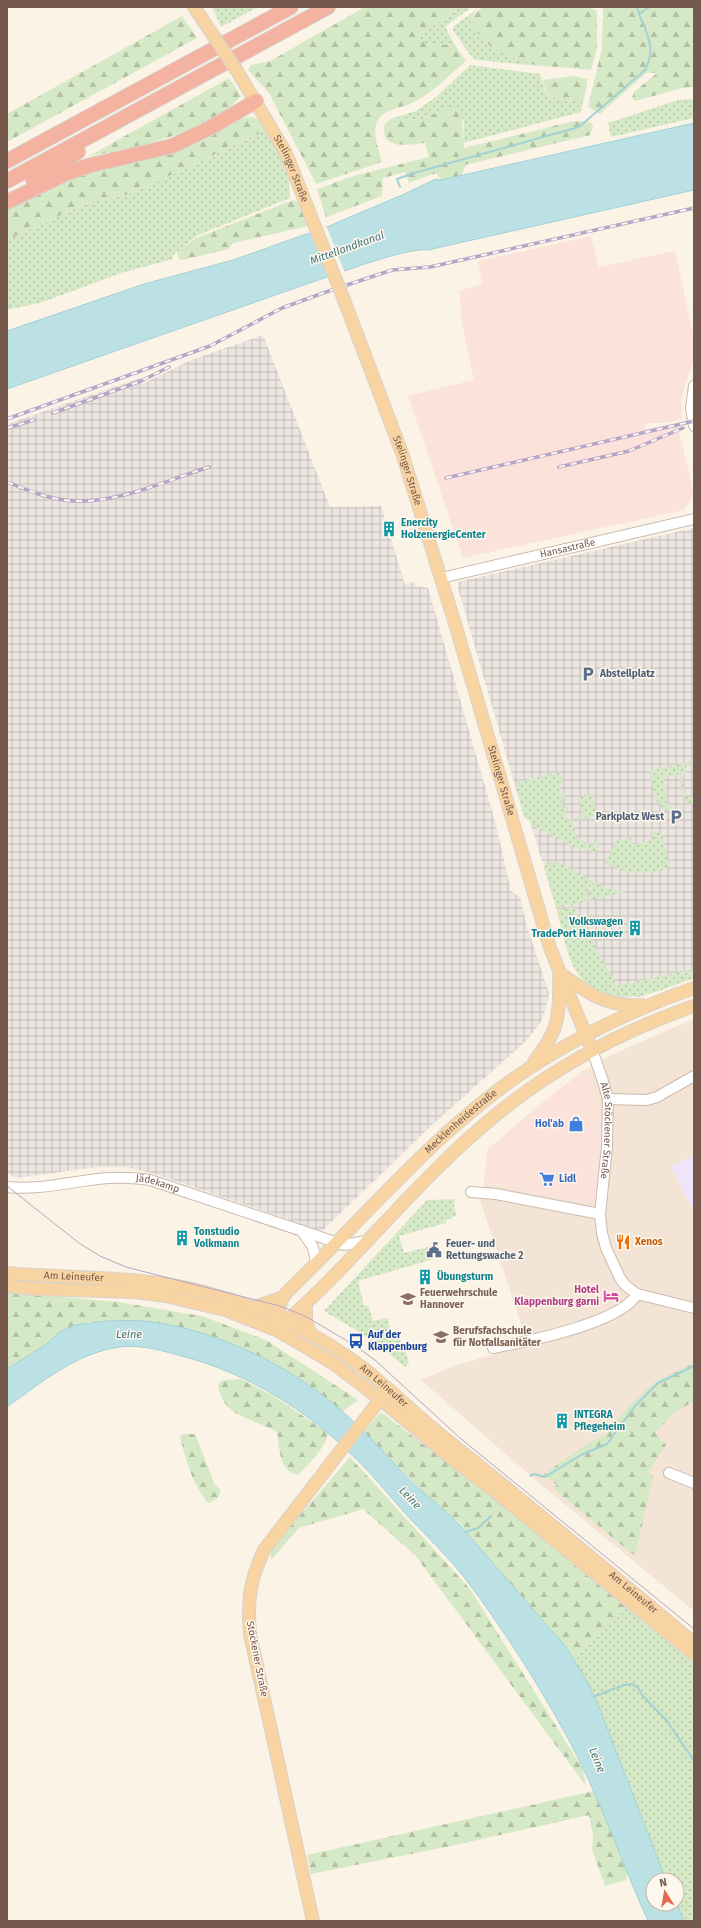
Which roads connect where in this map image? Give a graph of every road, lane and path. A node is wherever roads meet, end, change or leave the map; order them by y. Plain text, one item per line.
1 (194, 7) edge
2 (291, 7) edge
3 (328, 7) edge
4 (199, 76) junction
5 (256, 101) junction
6 (7, 161) edge
7 (7, 181) edge
8 (7, 198) edge
9 (7, 202) edge
10 (694, 386) edge
11 (694, 426) edge
12 (694, 519) edge
13 (441, 578) junction
14 (558, 972) junction
15 (694, 988) edge
16 (648, 1005) junction
17 (694, 1006) edge
18 (585, 1034) junction
19 (592, 1050) junction
20 (530, 1067) junction
21 (694, 1076) edge
22 (608, 1099) junction
23 (7, 1187) edge
24 (471, 1192) dead end
25 (600, 1214) junction
26 (301, 1230) junction
27 (366, 1241) junction
28 (337, 1242) junction
29 (316, 1263) junction
30 (7, 1273) edge
31 (7, 1286) edge
32 (637, 1294) junction
33 (282, 1297) junction
34 (306, 1305) junction
35 (252, 1308) junction
36 (694, 1308) edge
37 (282, 1319) junction
38 (276, 1330) junction
39 (311, 1335) junction
40 (493, 1348) dead end
41 (388, 1390) junction
42 (380, 1399) junction
43 (669, 1473) dead end
44 (694, 1483) edge
45 (694, 1643) edge
46 (694, 1654) edge
47 (313, 1921) edge

1 - 5 main road, Stelinger Straße, bridge
2 - 6 highway
3 - 4 highway
4 - 7 highway
4 - 8 highway
5 - 9 highway
5 - 13 main road, Stelinger Straße, bridge
10 - 11 street
12 - 13 street, Hansastraße
13 - 14 main road, Stelinger Straße
14 - 16 main road
14 - 18 main road, Stelinger Straße
14 - 20 main road
15 - 16 main road, Mecklenheidestraße
16 - 18 main road, Mecklenheidestraße
17 - 19 main road, Mecklenheidestraße
18 - 19 main road, Stelinger Straße
18 - 20 main road, Mecklenheidestraße
19 - 22 street, Alte Stöckener Straße
19 - 27 main road, Mecklenheidestraße
20 - 28 main road, Mecklenheidestraße
21 - 22 street
22 - 25 street, Alte Stöckener Straße
23 - 26 street, Jädekamp
24 - 25 street
25 - 32 street, Alte Stöckener Straße
26 - 28 street, Jädekamp
26 - 29 street
27 - 28 street, Jädekamp
27 - 34 main road, Mecklenheidestraße
28 - 29 main road, Mecklenheidestraße
29 - 33 main road, Mecklenheidestraße
30 - 35 main road, Am Leineufer
31 - 38 main road, Am Leineufer
32 - 36 street, Alte Stöckener Straße
32 - 40 street
33 - 35 main road
33 - 37 main road
34 - 37 main road, Mecklenheidestraße
34 - 39 main road
35 - 37 main road, Am Leineufer
37 - 38 main road, Mecklenheidestraße
37 - 39 main road, Am Leineufer
38 - 42 main road, Am Leineufer
39 - 41 main road, Am Leineufer
41 - 42 main road, Stöckener Straße
41 - 45 main road, Am Leineufer
42 - 46 main road, Am Leineufer
42 - 47 main road, Stöckener Straße
43 - 44 street

